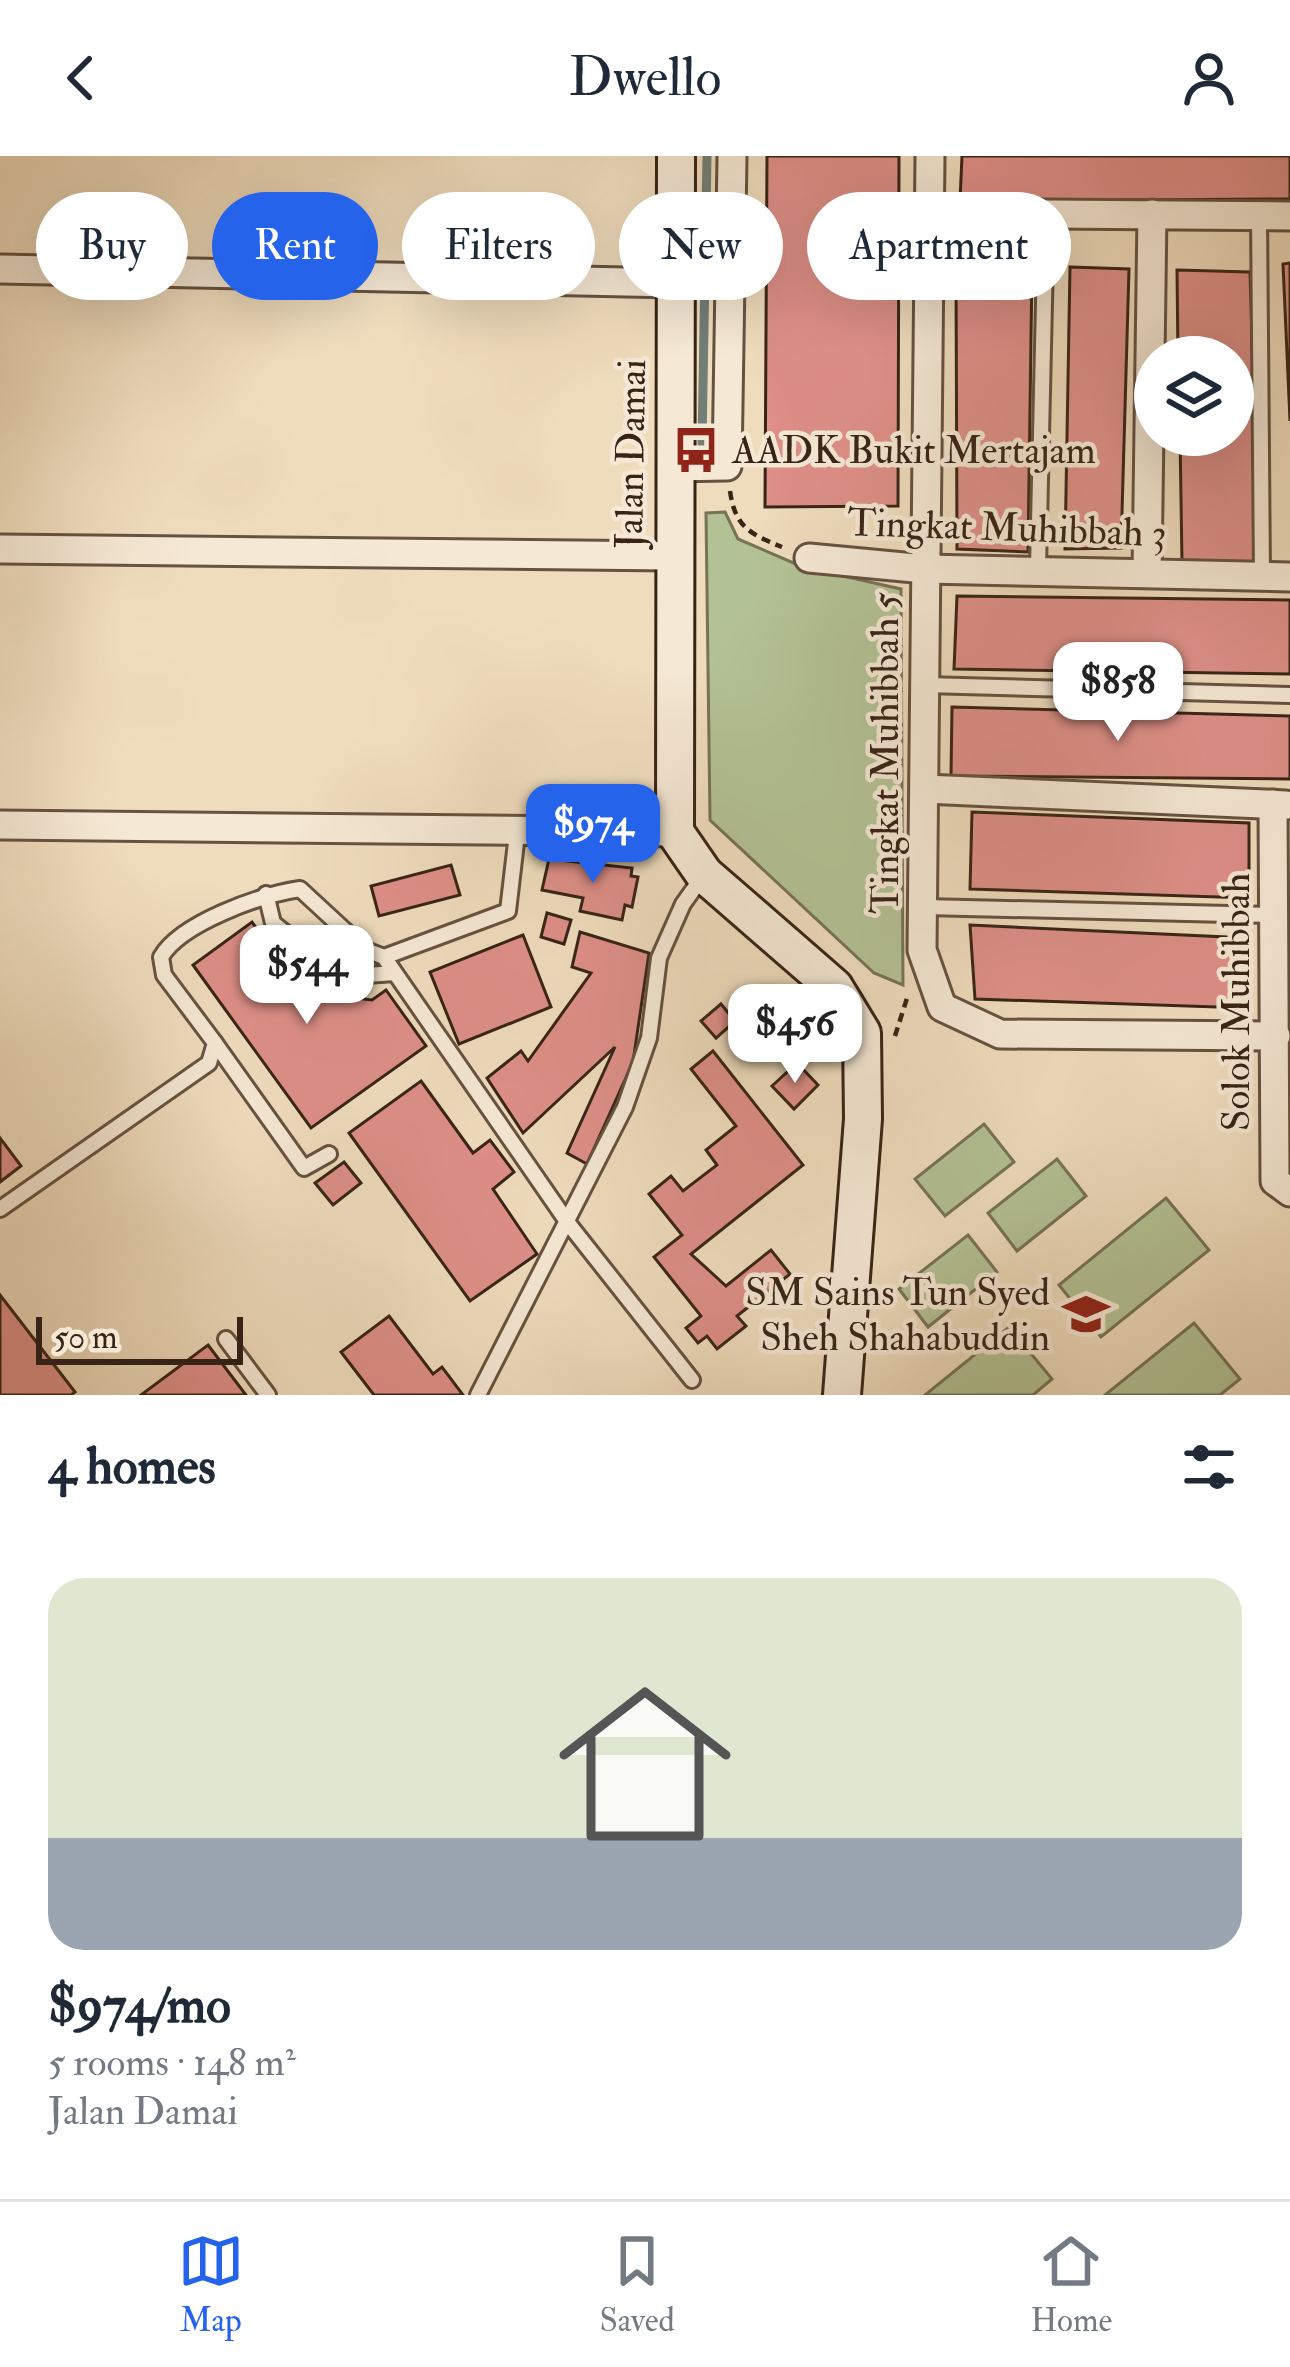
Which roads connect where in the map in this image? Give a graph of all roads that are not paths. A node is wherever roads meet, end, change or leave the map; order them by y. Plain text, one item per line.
1 (676, 156) edge
2 (732, 156) edge
3 (930, 156) edge
4 (675, 192) edge
5 (929, 192) edge
6 (1071, 214) edge
7 (1152, 214) junction
8 (1259, 214) junction
9 (1290, 216) edge
10 (0, 269) edge
11 (619, 283) edge
12 (674, 300) edge
13 (928, 300) edge
14 (1044, 300) edge
15 (672, 466) junction
16 (0, 549) edge
17 (671, 556) junction
18 (809, 558) road end
19 (925, 569) junction
20 (1038, 569) junction
21 (1147, 573) junction
22 (1276, 576) edge
23 (925, 685) junction
24 (1290, 695) edge
25 (925, 789) junction
26 (1282, 804) edge
27 (0, 825) edge
28 (675, 832) junction
29 (517, 834) junction
30 (704, 874) junction
31 (266, 894) junction
32 (924, 907) junction
33 (1274, 915) junction
34 (384, 957) junction
35 (394, 973) junction
36 (1276, 1036) junction
37 (215, 1043) junction
38 (329, 1154) dead end
39 (1290, 1192) edge
40 (0, 1209) edge
41 (568, 1222) junction
42 (226, 1339) dead end
43 (692, 1380) dead end
44 (268, 1395) edge
45 (478, 1395) edge
46 (842, 1395) edge

1 - 4 main road, Jalan Damai
2 - 15 street
3 - 5 street, Tingkat Muhibbah 5
6 - 7 street
7 - 8 street
7 - 21 street
8 - 9 street
8 - 22 lane
10 - 11 street
12 - 15 main road, Jalan Damai
13 - 19 street, Tingkat Muhibbah 5
14 - 20 lane
15 - 17 main road, Jalan Damai
16 - 17 street
17 - 28 main road, Jalan Damai
18 - 19 street, Tingkat Muhibbah 3
19 - 20 street, Tingkat Muhibbah 3
19 - 23 street, Tingkat Muhibbah 5
20 - 21 street, Tingkat Muhibbah 3
21 - 22 street, Tingkat Muhibbah 3
23 - 24 lane
23 - 25 street, Tingkat Muhibbah 5
25 - 26 street
25 - 32 street, Tingkat Muhibbah 5
26 - 33 street, Solok Muhibbah
27 - 29 street
28 - 29 street
28 - 30 main road
29 - 34 lane
30 - 41 lane
30 - 46 main road
31 - 34 lane
31 - 35 lane
31 - 37 lane
32 - 33 lane
32 - 36 street, Tingkat Muhibbah 5
33 - 36 street, Solok Muhibbah
34 - 35 lane
35 - 41 lane
36 - 39 street, Solok Muhibbah
37 - 38 lane
37 - 40 lane
41 - 43 lane
41 - 45 lane
42 - 44 lane

